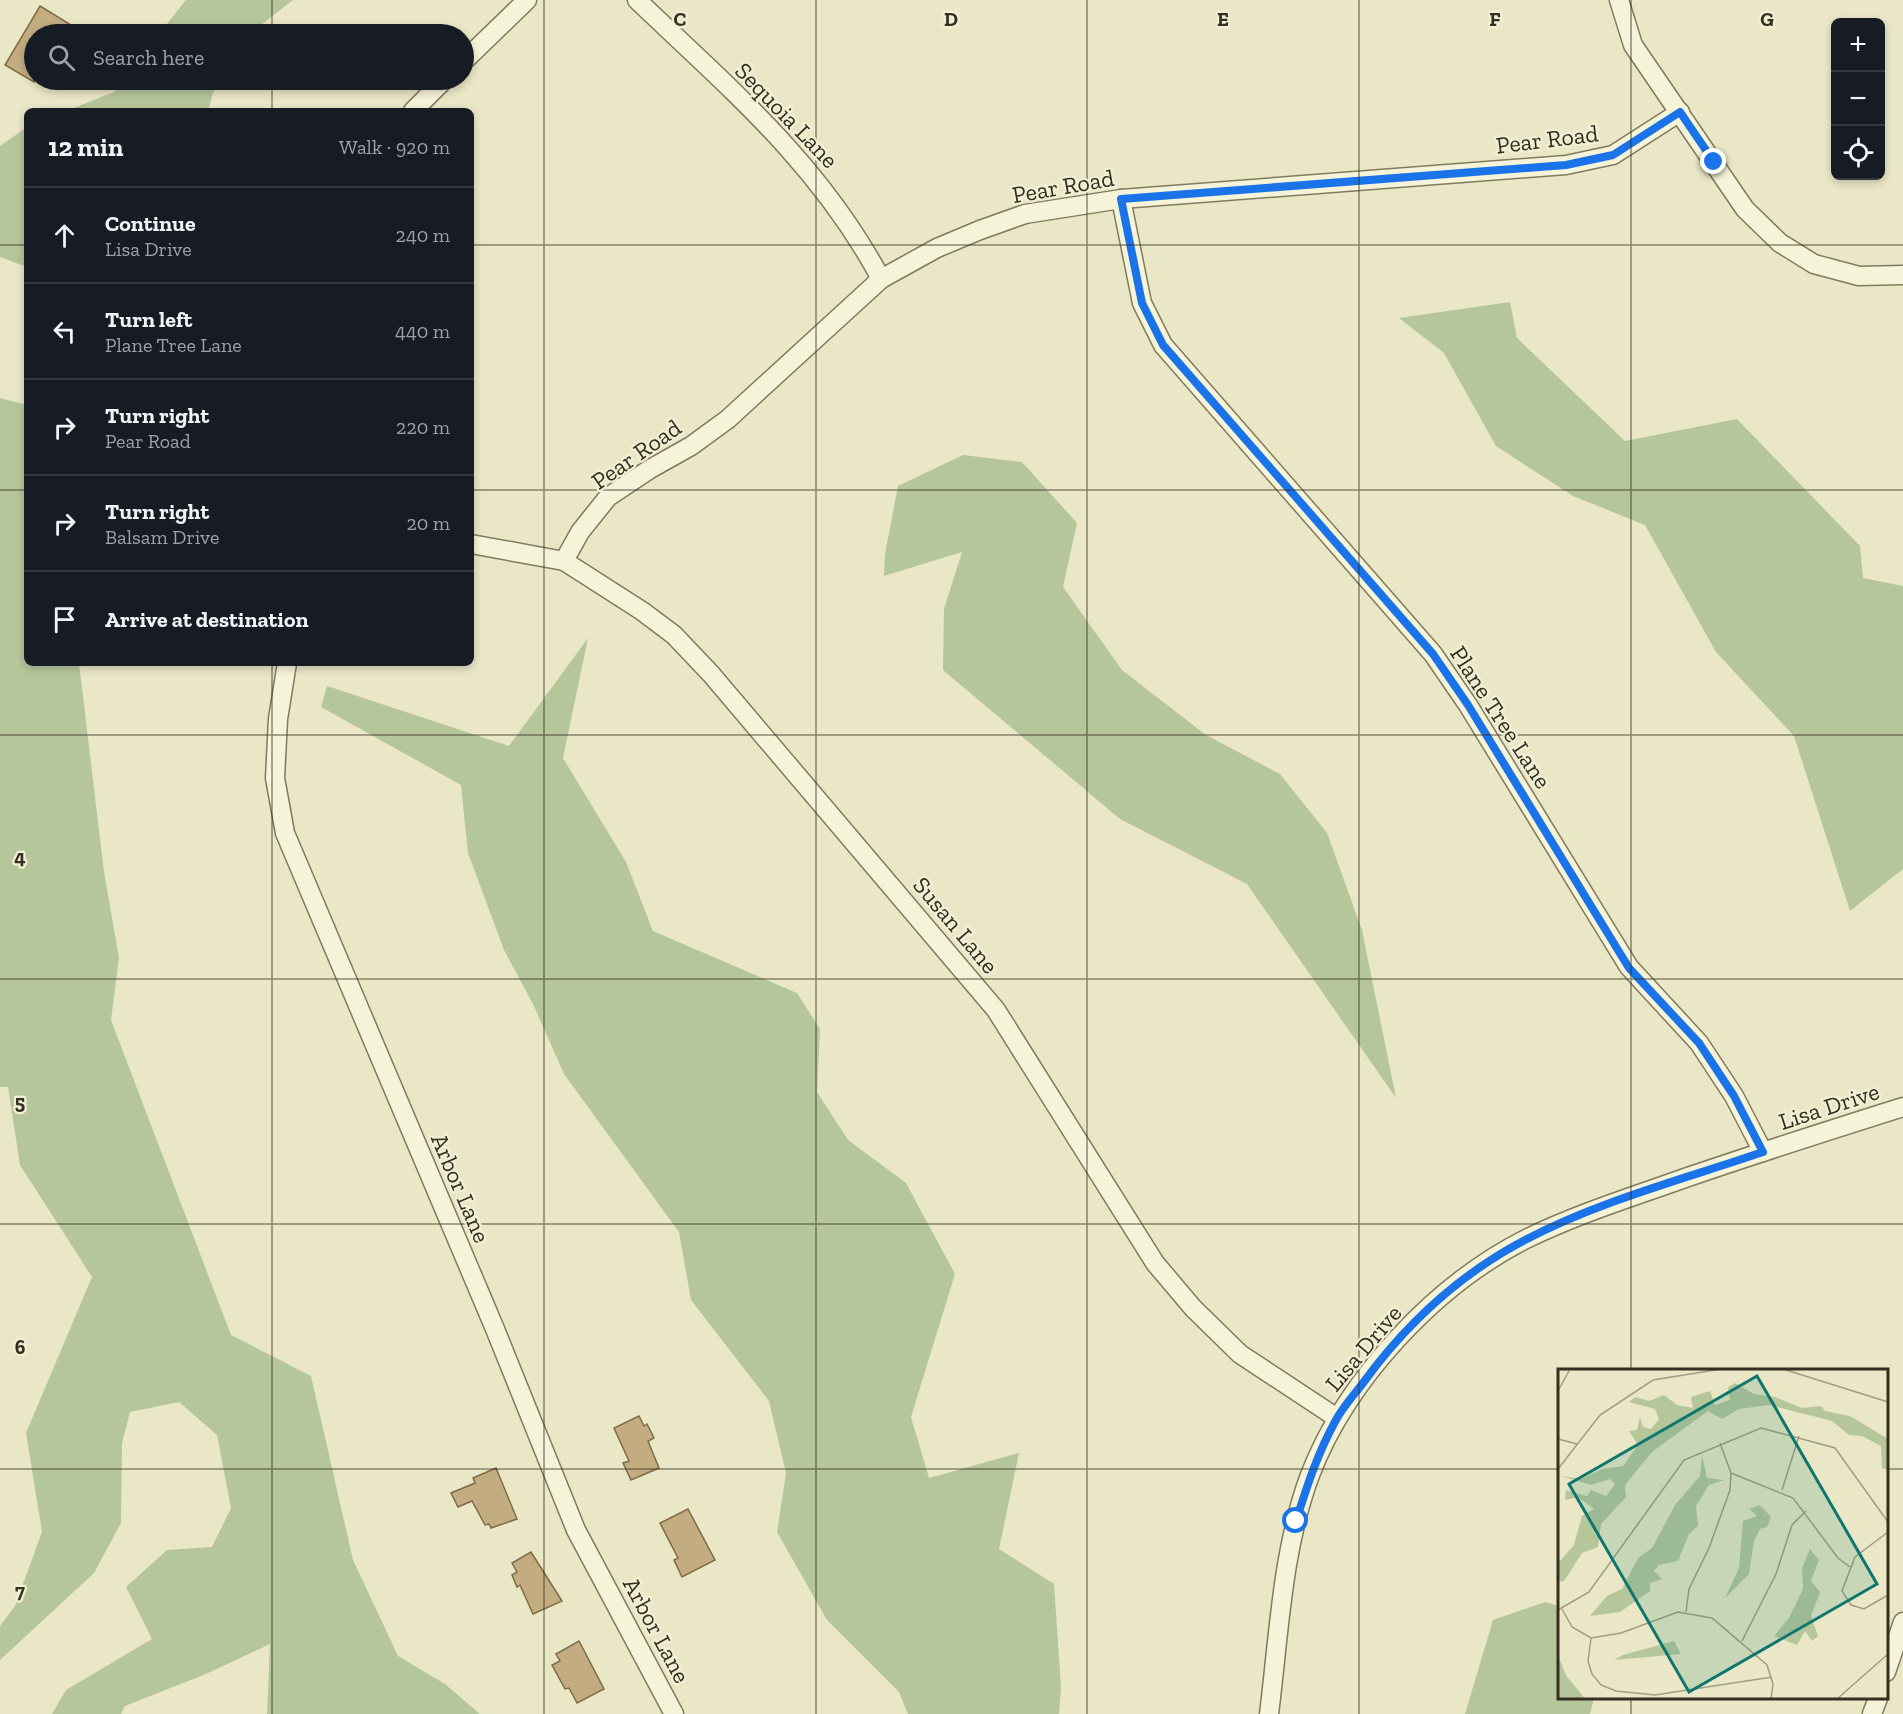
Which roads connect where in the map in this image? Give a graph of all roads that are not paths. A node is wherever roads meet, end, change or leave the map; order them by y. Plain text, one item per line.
1 (527, 0) edge
2 (638, 0) edge
3 (1620, 0) edge
4 (474, 51) edge
5 (434, 90) edge
6 (416, 108) edge
7 (1680, 112) junction
8 (1121, 199) junction
9 (1903, 275) edge
10 (881, 279) junction
11 (474, 545) edge
12 (564, 561) junction
13 (287, 666) edge
14 (1903, 1107) edge
15 (1763, 1152) junction
16 (1336, 1418) junction
17 (1903, 1622) edge
18 (1888, 1669) edge
19 (1878, 1699) edge
20 (674, 1714) edge
21 (1269, 1714) edge
22 (1872, 1714) edge

1 - 4 street
2 - 10 street, Sequoia Lane
3 - 7 street
5 - 6 street
7 - 8 street, Pear Road
7 - 9 street
8 - 10 street, Pear Road
8 - 15 street, Plane Tree Lane
10 - 12 street, Pear Road
11 - 12 street, Susan Lane
12 - 16 street, Susan Lane
13 - 20 street, Arbor Lane
14 - 15 street, Lisa Drive
15 - 16 street, Lisa Drive
16 - 21 street, Lisa Drive
17 - 18 street
19 - 22 street

